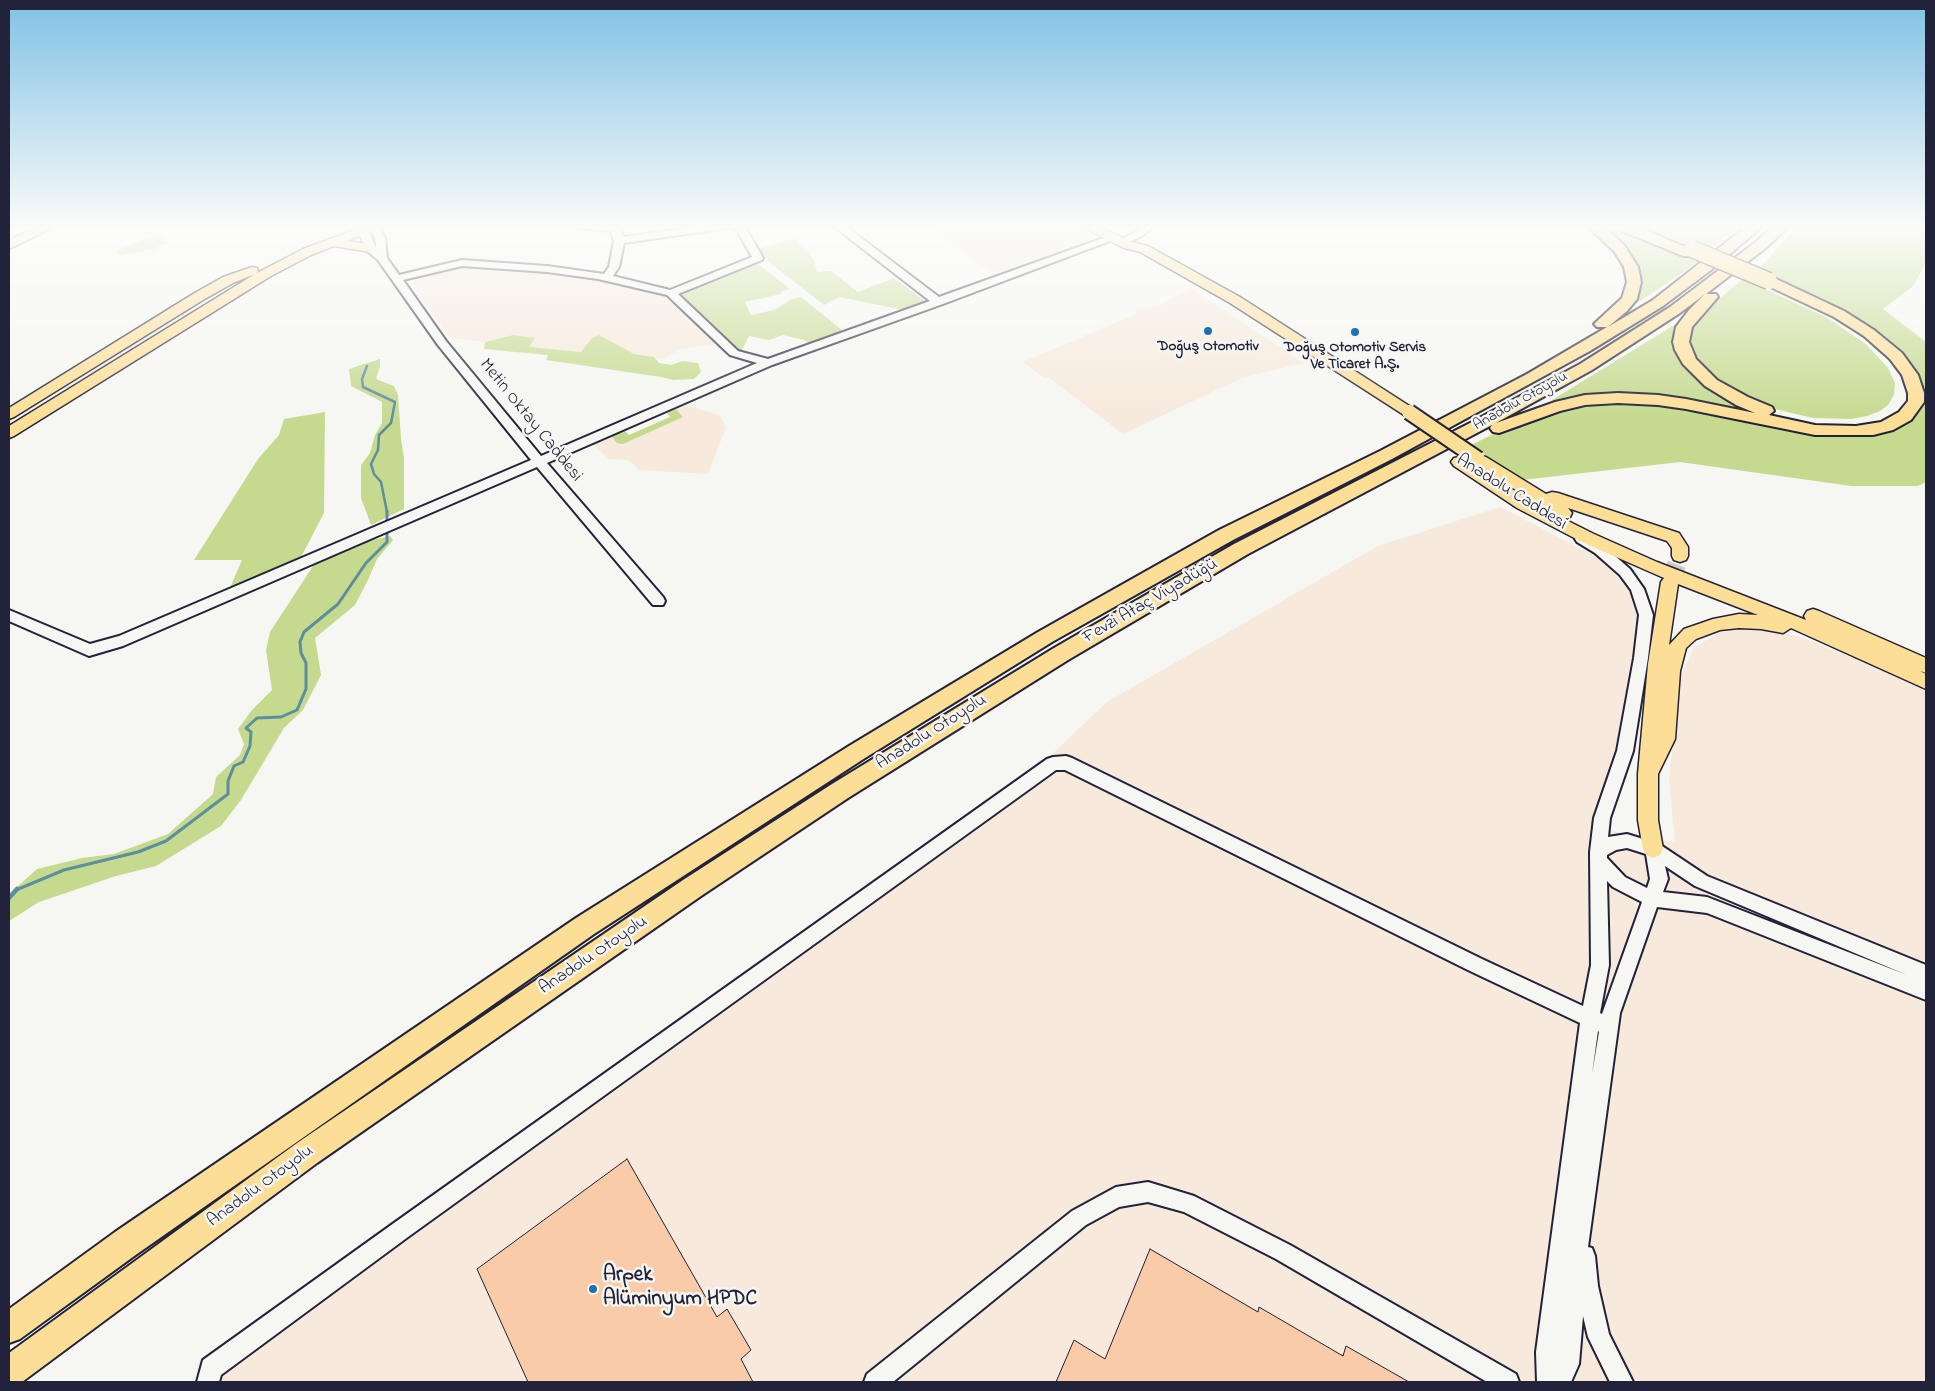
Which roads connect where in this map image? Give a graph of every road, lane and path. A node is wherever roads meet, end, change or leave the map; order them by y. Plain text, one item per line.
1 (209, 290) edge
2 (217, 290) edge
3 (231, 290) edge
4 (236, 290) edge
5 (404, 290) edge
6 (658, 290) edge
7 (679, 290) edge
8 (923, 290) edge
9 (976, 290) edge
10 (1203, 290) edge
11 (1632, 290) edge
12 (1675, 290) edge
13 (1701, 290) edge
14 (1720, 290) edge
15 (1781, 290) edge
16 (1784, 290) edge
17 (671, 293) junction
18 (939, 302) junction
19 (768, 364) junction
20 (1533, 377) junction
21 (9, 414) edge
22 (1404, 416) junction
23 (9, 422) edge
24 (9, 433) edge
25 (9, 441) edge
26 (539, 462) junction
27 (1510, 480) junction
28 (1369, 482) junction
29 (1559, 525) junction
30 (1226, 535) joint
31 (1241, 550) joint
32 (1680, 556) dead end
33 (1670, 582) tunnel mouth
34 (658, 601) dead end
35 (9, 615) edge
36 (1053, 646) junction
37 (1886, 662) junction
38 (1926, 666) edge
39 (1926, 682) edge
40 (1648, 774) junction
41 (1653, 849) junction
42 (1598, 856) junction
43 (1652, 899) junction
44 (1926, 974) edge
45 (1926, 991) edge
46 (1590, 1018) junction
47 (1609, 1027) junction
48 (1580, 1223) junction
49 (9, 1328) edge
50 (9, 1372) edge
51 (208, 1382) edge
52 (875, 1382) edge
53 (1508, 1382) edge
54 (1548, 1382) edge
55 (1560, 1382) edge
56 (1622, 1382) edge

1 - 21 main road
2 - 23 main road
3 - 24 main road
4 - 25 main road
5 - 26 street, Metin Oktay Caddesi
6 - 17 street
7 - 17 street
8 - 18 street
9 - 18 street
10 - 22 main road, Anadolu Caddesi
11 - 20 highway
12 - 20 highway, Anadolu Otoyolu
13 - 28 highway, Anadolu Otoyolu
14 - 15 highway
16 - 28 highway
17 - 19 street
18 - 19 street
19 - 26 street
20 - 30 highway, Anadolu Otoyolu
22 - 27 main road, Anadolu Caddesi, bridge
22 - 29 main road, Anadolu Caddesi
26 - 34 street, Metin Oktay Caddesi
26 - 35 street
27 - 32 main road
27 - 38 main road, Anadolu Caddesi
28 - 31 highway, Anadolu Otoyolu
29 - 37 main road, Anadolu Caddesi
29 - 42 street
30 - 36 highway, Fevzi Ataç Viyadüğü
31 - 36 highway, Fevzi Ataç Viyadüğü
33 - 40 main road
36 - 49 highway, Anadolu Otoyolu
36 - 50 highway, Anadolu Otoyolu
37 - 39 main road, Anadolu Caddesi
37 - 40 main road
40 - 41 main road
41 - 42 street
41 - 43 street
41 - 44 street
42 - 43 street
42 - 46 street
43 - 45 street
43 - 47 street
46 - 47 street
46 - 51 street
46 - 54 street
47 - 48 street
48 - 55 street
48 - 56 street
52 - 53 street

